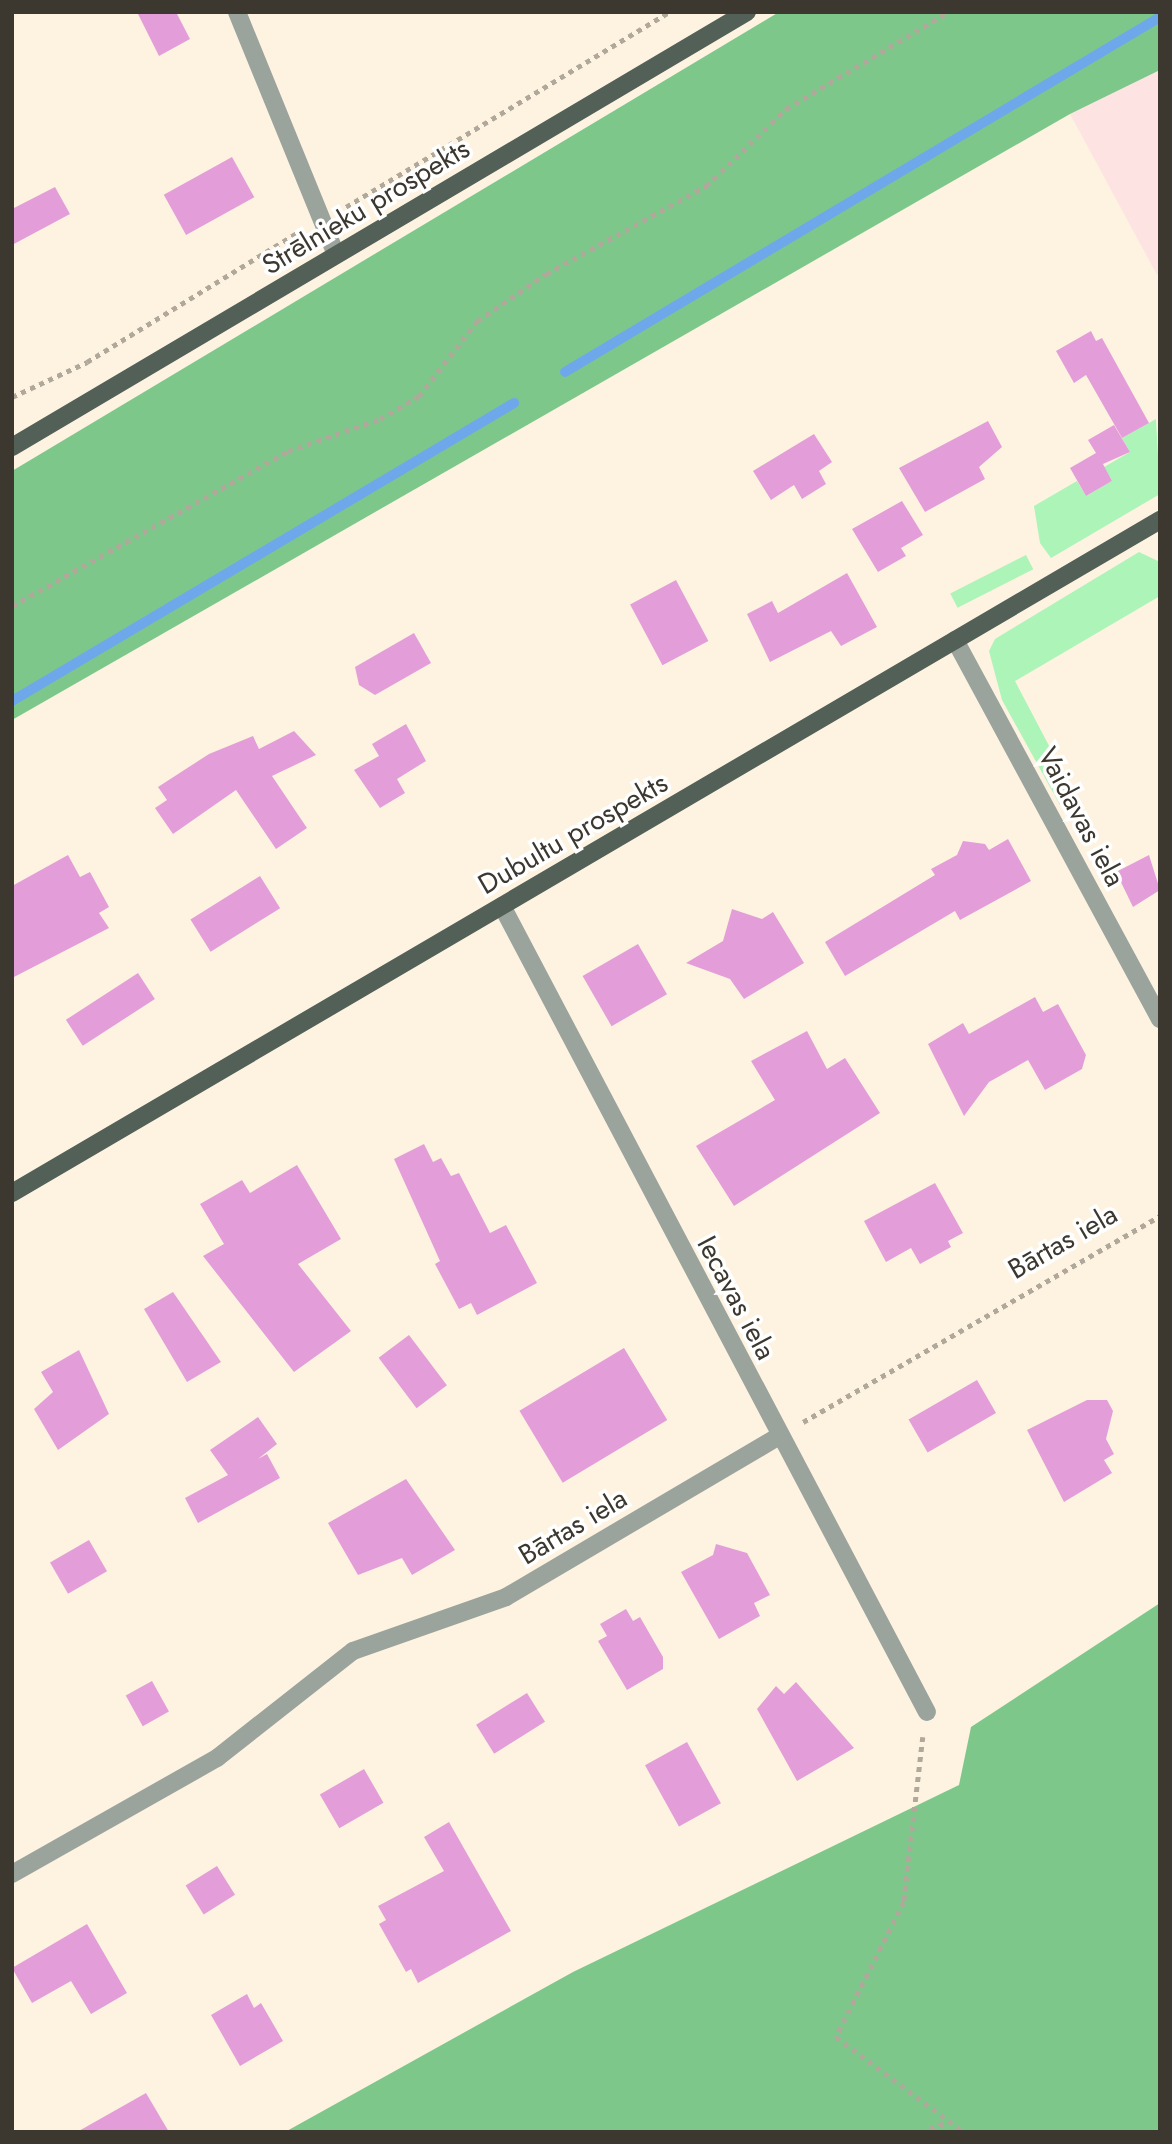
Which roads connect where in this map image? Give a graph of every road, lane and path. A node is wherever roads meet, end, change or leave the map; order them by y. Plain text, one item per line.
1 (237, 12) edge
2 (747, 12) edge
3 (948, 12) edge
4 (336, 255) junction
5 (12, 447) edge
6 (1160, 520) edge
7 (12, 606) edge
8 (955, 640) junction
9 (502, 906) junction
10 (1160, 1019) edge
11 (12, 1193) edge
12 (1160, 1216) edge
13 (779, 1436) junction
14 (927, 1712) joint
15 (12, 1874) edge
16 (948, 2122) junction
17 (920, 2132) edge
18 (964, 2132) edge

1 - 4 street
2 - 4 main road, Strēlnieku prospekts
3 - 7 path
4 - 5 main road, Strēlnieku prospekts
6 - 8 main road, Dubultu prospekts
8 - 9 main road, Dubultu prospekts
8 - 10 street, Vaidavas iela
9 - 11 main road, Dubultu prospekts
9 - 13 street, Iecavas iela
12 - 13 path, Bārtas iela
13 - 14 street, Iecavas iela
13 - 15 street, Bārtas iela
14 - 16 path
16 - 17 path
16 - 18 path

